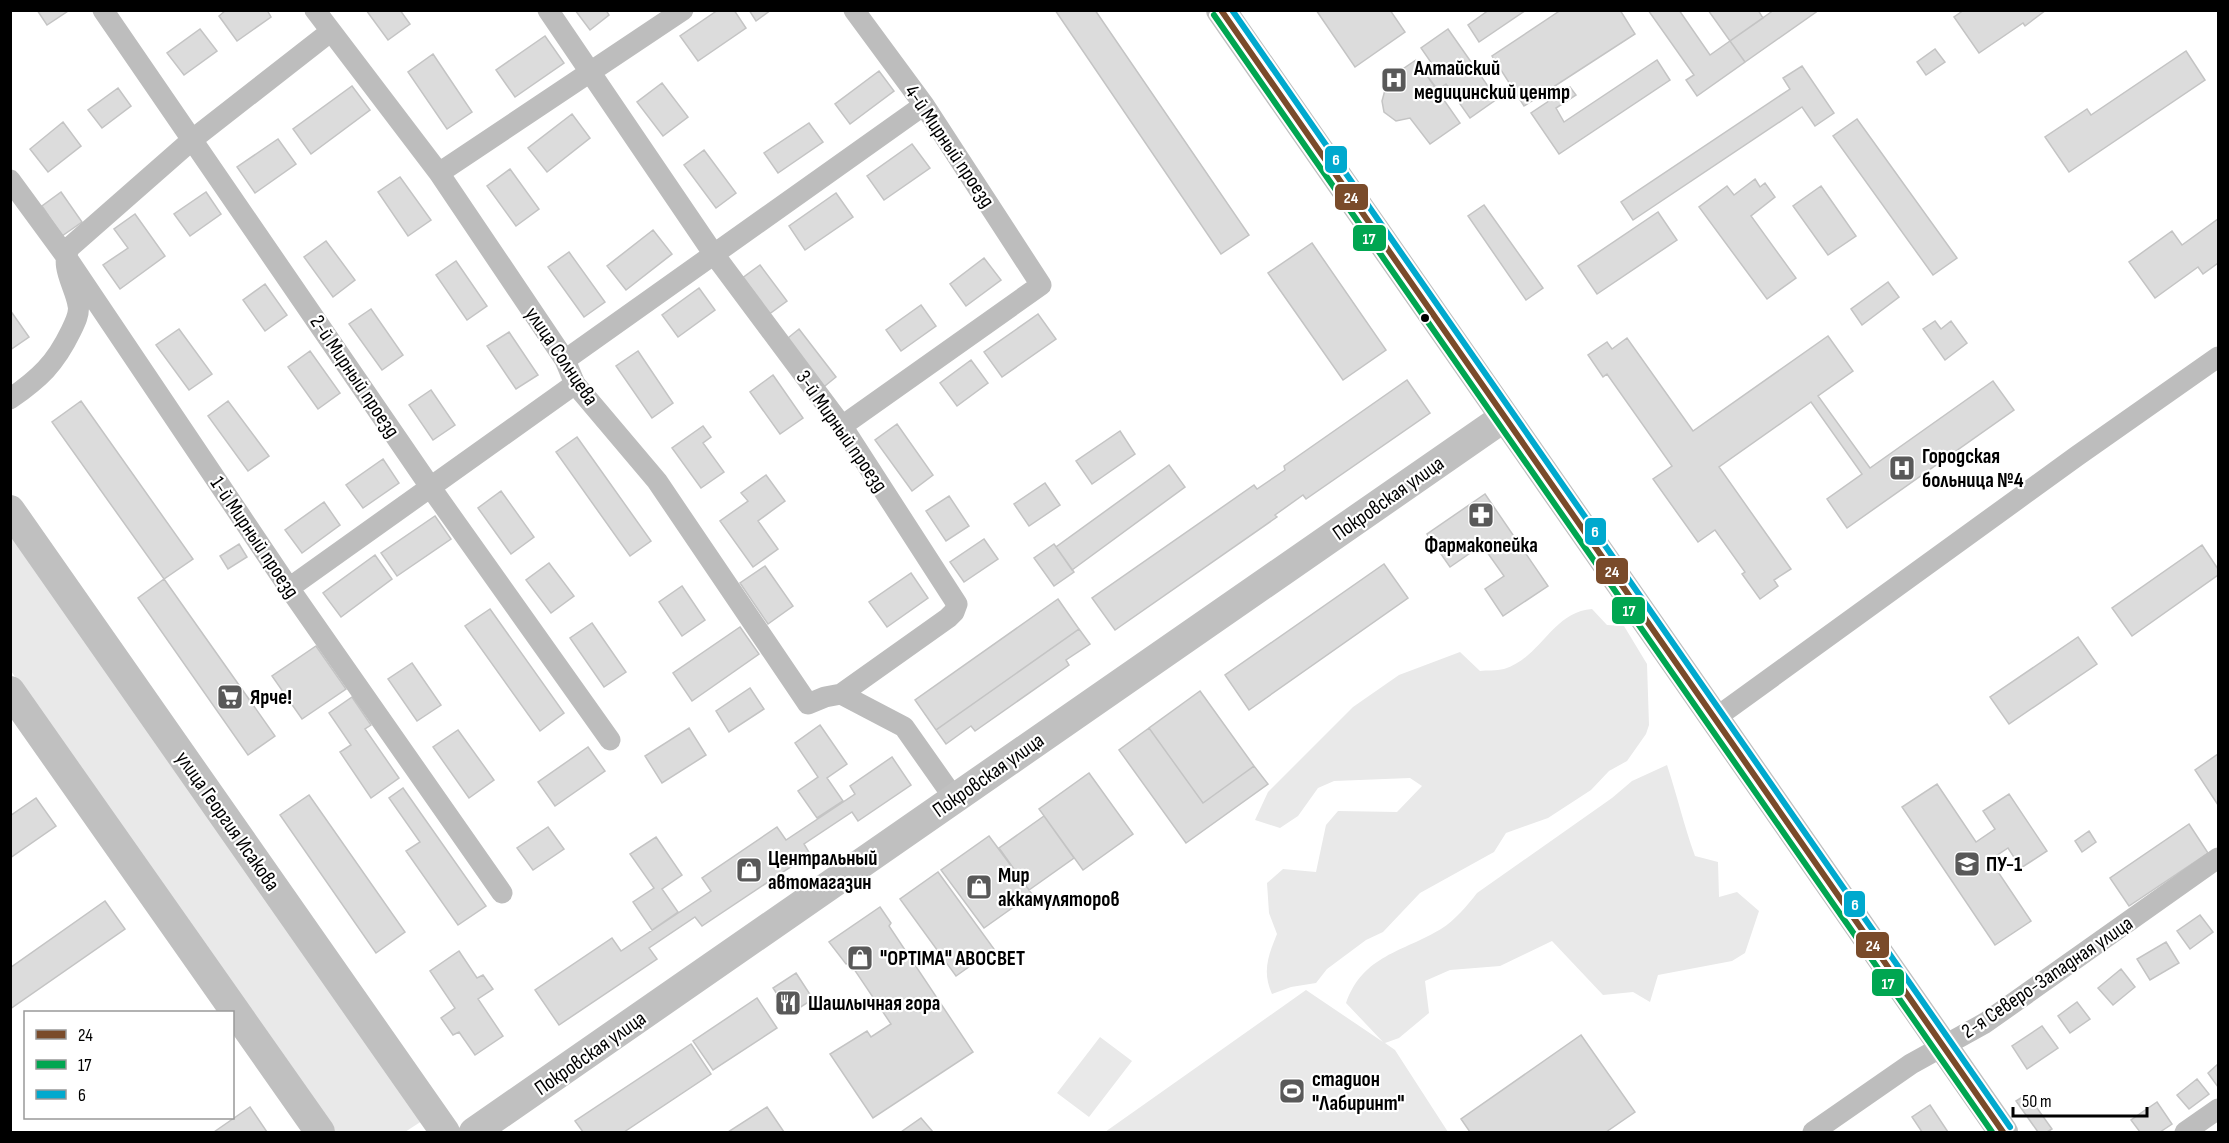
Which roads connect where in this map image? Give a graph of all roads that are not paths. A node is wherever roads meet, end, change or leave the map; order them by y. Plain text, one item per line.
1 (103, 10) edge
2 (315, 10) edge
3 (548, 10) edge
4 (683, 10) edge
5 (854, 10) edge
6 (1221, 10) edge
7 (330, 32) junction
8 (590, 72) junction
9 (924, 105) junction
10 (193, 139) junction
11 (439, 173) junction
12 (10, 180) edge
13 (714, 253) junction
14 (65, 255) junction
15 (2218, 357) edge
16 (565, 360) junction
17 (575, 384) junction
18 (10, 399) edge
19 (1503, 418) junction
20 (842, 426) junction
21 (431, 488) junction
22 (10, 510) edge
23 (289, 588) junction
24 (10, 691) edge
25 (841, 694) junction
26 (1714, 719) junction
27 (610, 740) dead end
28 (954, 798) junction
29 (2218, 858) edge
30 (502, 892) dead end
31 (1944, 1045) junction
32 (2218, 1109) edge
33 (320, 1132) edge
34 (445, 1132) edge
35 (474, 1132) edge
36 (1813, 1132) edge
37 (2003, 1132) edge
38 (2185, 1132) edge

1 - 10 street, 2-й Мирный проезд
2 - 7 street, улица Солнцева
3 - 8 street, 3-й Мирный проезд
4 - 8 street
5 - 9 street, 4-й Мирный проезд
6 - 19 street
7 - 10 street
7 - 11 street, улица Солнцева
8 - 11 street
8 - 13 street, 3-й Мирный проезд
9 - 13 street
9 - 20 street, 4-й Мирный проезд
10 - 14 street
10 - 21 street, 2-й Мирный проезд
11 - 16 street, улица Солнцева
12 - 14 street, 1-й Мирный проезд
13 - 16 street
13 - 20 street, 3-й Мирный проезд
14 - 18 street
14 - 23 street, 1-й Мирный проезд
15 - 26 street
16 - 17 street, улица Солнцева
17 - 21 street
17 - 25 street, улица Солнцева
19 - 26 street
19 - 28 street, Покровская улица
20 - 25 street, 3-й Мирный проезд
21 - 23 street
21 - 27 street, 2-й Мирный проезд
22 - 34 street, улица Георгия Исакова
23 - 30 street, 1-й Мирный проезд
24 - 33 street
25 - 28 street
26 - 31 street
28 - 35 street, Покровская улица
29 - 31 street, 2-я Северо-Западная улица
31 - 36 street, 2-я Северо-Западная улица
31 - 37 street
32 - 38 street

